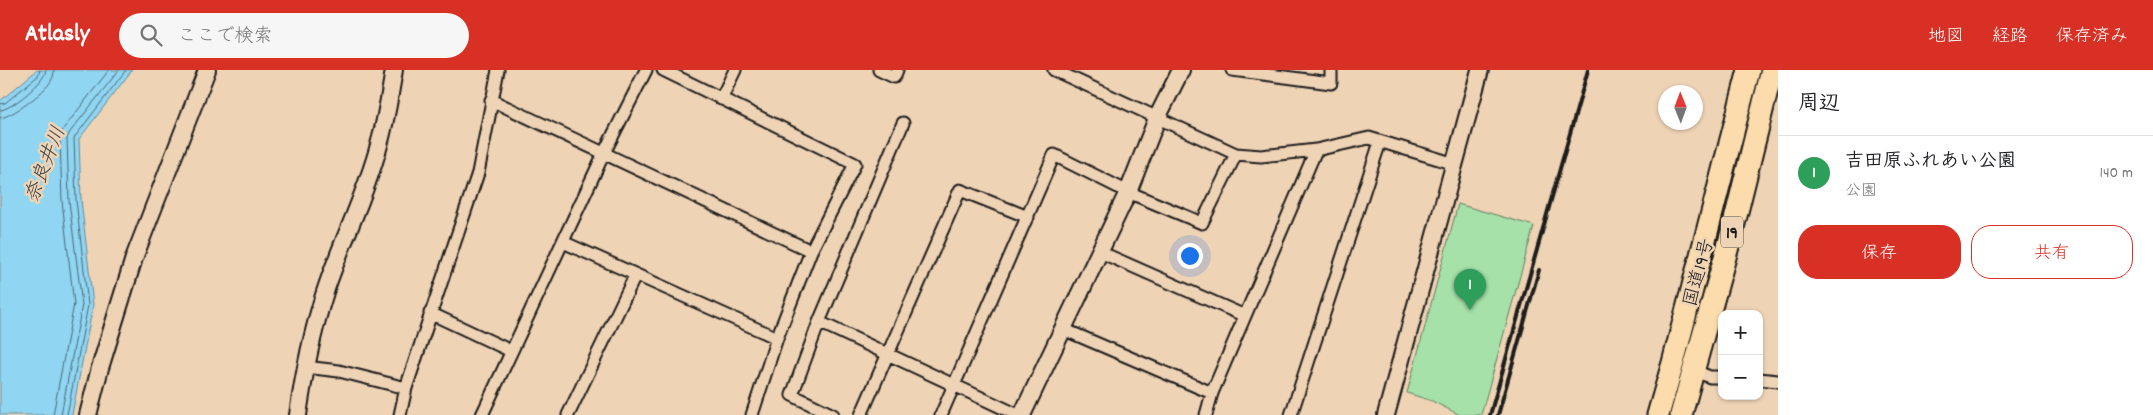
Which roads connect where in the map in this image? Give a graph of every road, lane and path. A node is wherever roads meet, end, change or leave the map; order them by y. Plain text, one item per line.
1 (207, 70) edge
2 (394, 70) edge
3 (498, 70) edge
4 (646, 70) edge
5 (663, 70) edge
6 (734, 70) edge
7 (879, 70) edge
8 (897, 70) edge
9 (1054, 70) edge
10 (1181, 70) edge
11 (1232, 70) edge
12 (1331, 70) edge
13 (1480, 70) edge
14 (1772, 70) edge
15 (1747, 79) edge
16 (1773, 94) edge
17 (721, 99) junction
18 (491, 100) junction
19 (1158, 116) junction
20 (903, 123) dead end
21 (1380, 142) junction
22 (1316, 150) junction
23 (604, 153) junction
24 (1236, 154) junction
25 (1454, 164) junction
26 (1128, 192) junction
27 (1028, 217) junction
28 (563, 242) junction
29 (811, 251) junction
30 (1100, 252) junction
31 (635, 276) junction
32 (430, 314) junction
33 (1245, 316) junction
34 (819, 322) junction
35 (1063, 329) junction
36 (777, 338) junction
37 (511, 351) junction
38 (889, 354) junction
39 (1673, 362) junction
40 (305, 367) junction
41 (1694, 371) junction
42 (1718, 377) edge
43 (1763, 380) edge
44 (1778, 380) edge
45 (955, 384) junction
46 (406, 388) junction
47 (1212, 393) junction
48 (88, 415) edge
49 (298, 415) edge
50 (400, 415) edge
51 (482, 415) edge
52 (568, 415) edge
53 (752, 415) edge
54 (833, 415) edge
55 (861, 415) edge
56 (941, 415) edge
57 (1020, 415) edge
58 (1206, 415) edge
59 (1291, 415) edge
60 (1386, 415) edge
61 (1658, 415) edge
62 (1681, 415) edge

1 - 48 street
2 - 40 street
3 - 18 street
4 - 23 street
5 - 17 street
6 - 17 street
7 - 8 street
9 - 19 street
10 - 19 street
11 - 12 street
13 - 25 street
14 - 16 highway, 国道19号 / 19
15 - 16 street
15 - 39 highway, 国道19号 / 19
16 - 41 highway, 国道19号 / 19
17 - 29 street
18 - 23 street
18 - 32 street
19 - 24 street
19 - 26 street
20 - 34 street
21 - 22 street
21 - 25 street
21 - 59 street
22 - 24 street
22 - 33 street
23 - 28 street
23 - 29 street
24 - 26 street
25 - 60 street
26 - 27 street
26 - 30 street
27 - 38 street
27 - 45 street
28 - 31 street
28 - 37 street
29 - 36 street
30 - 33 street
30 - 35 street
31 - 36 street
31 - 52 street
32 - 37 street
32 - 46 street
33 - 47 street
34 - 38 street
34 - 54 street
35 - 47 street
35 - 57 street
36 - 53 street
37 - 51 street
38 - 45 street
38 - 55 street
39 - 41 street
39 - 61 highway, 国道19号 / 19
40 - 46 street
40 - 49 street
41 - 42 street
41 - 62 highway, 国道19号 / 19
43 - 44 street
45 - 56 street
45 - 57 street
46 - 50 street
47 - 58 street

